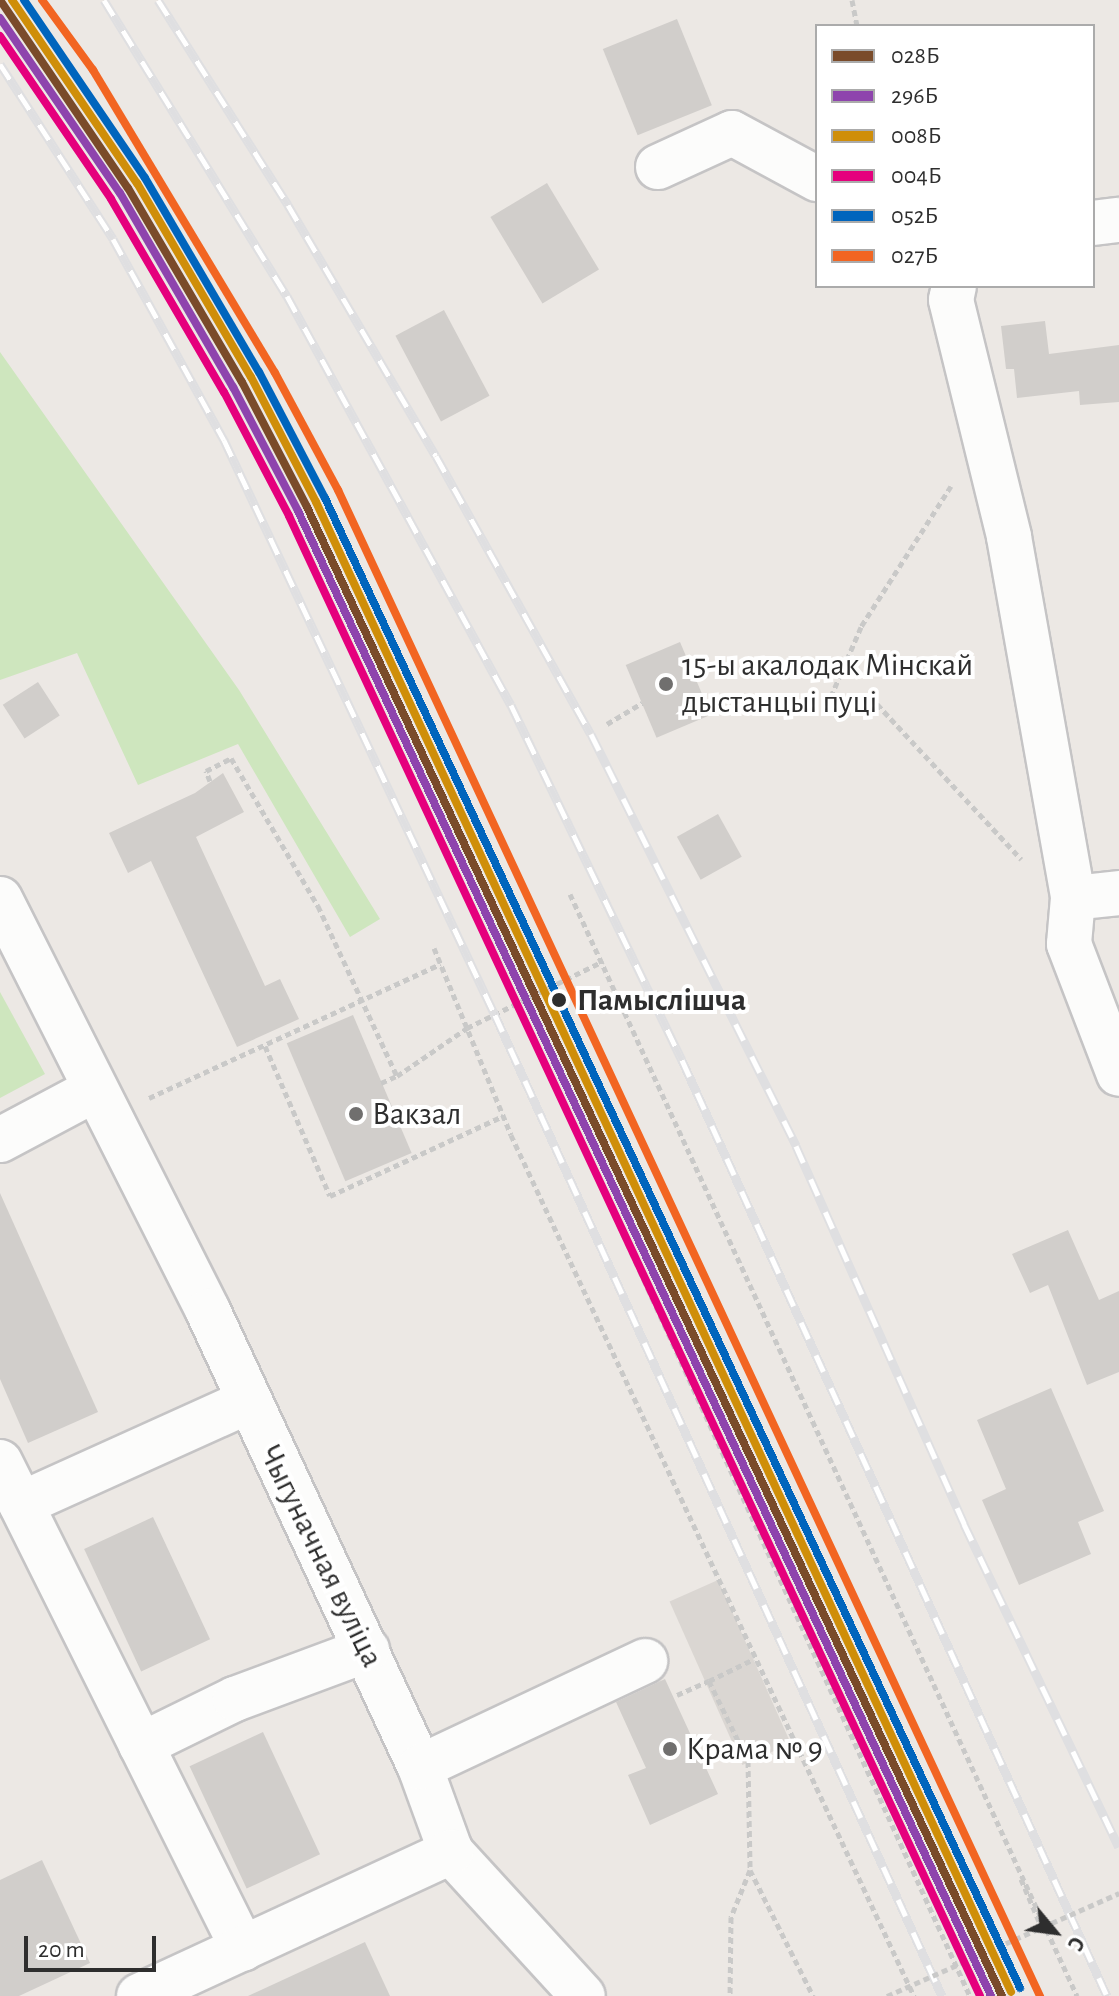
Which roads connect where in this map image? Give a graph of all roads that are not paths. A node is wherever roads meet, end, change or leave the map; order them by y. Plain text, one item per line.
1 (658, 167) dead end
2 (815, 178) edge
3 (1119, 220) edge
4 (1095, 223) edge
5 (954, 288) edge
6 (1119, 893) edge
7 (1073, 898) junction
8 (0, 899) edge
9 (1119, 1074) edge
10 (101, 1103) junction
11 (0, 1140) edge
12 (247, 1402) junction
13 (0, 1462) edge
14 (21, 1504) junction
15 (367, 1650) junction
16 (645, 1661) dead end
17 (141, 1745) junction
18 (420, 1767) junction
19 (451, 1852) junction
20 (243, 1949) junction
21 (139, 1996) edge
22 (583, 1996) edge

1 - 2 street
3 - 4 street
5 - 7 street
6 - 7 street
7 - 9 street
8 - 10 street, Чыгуначная вуліца
10 - 11 street
10 - 12 street, Чыгуначная вуліца
12 - 14 street
12 - 15 street, Чыгуначная вуліца
13 - 14 street
14 - 17 street
15 - 17 street
15 - 18 street, Чыгуначная вуліца
16 - 18 street
17 - 20 street
18 - 19 street, Чыгуначная вуліца
19 - 20 street
19 - 22 street, Чыгуначная вуліца
20 - 21 street

